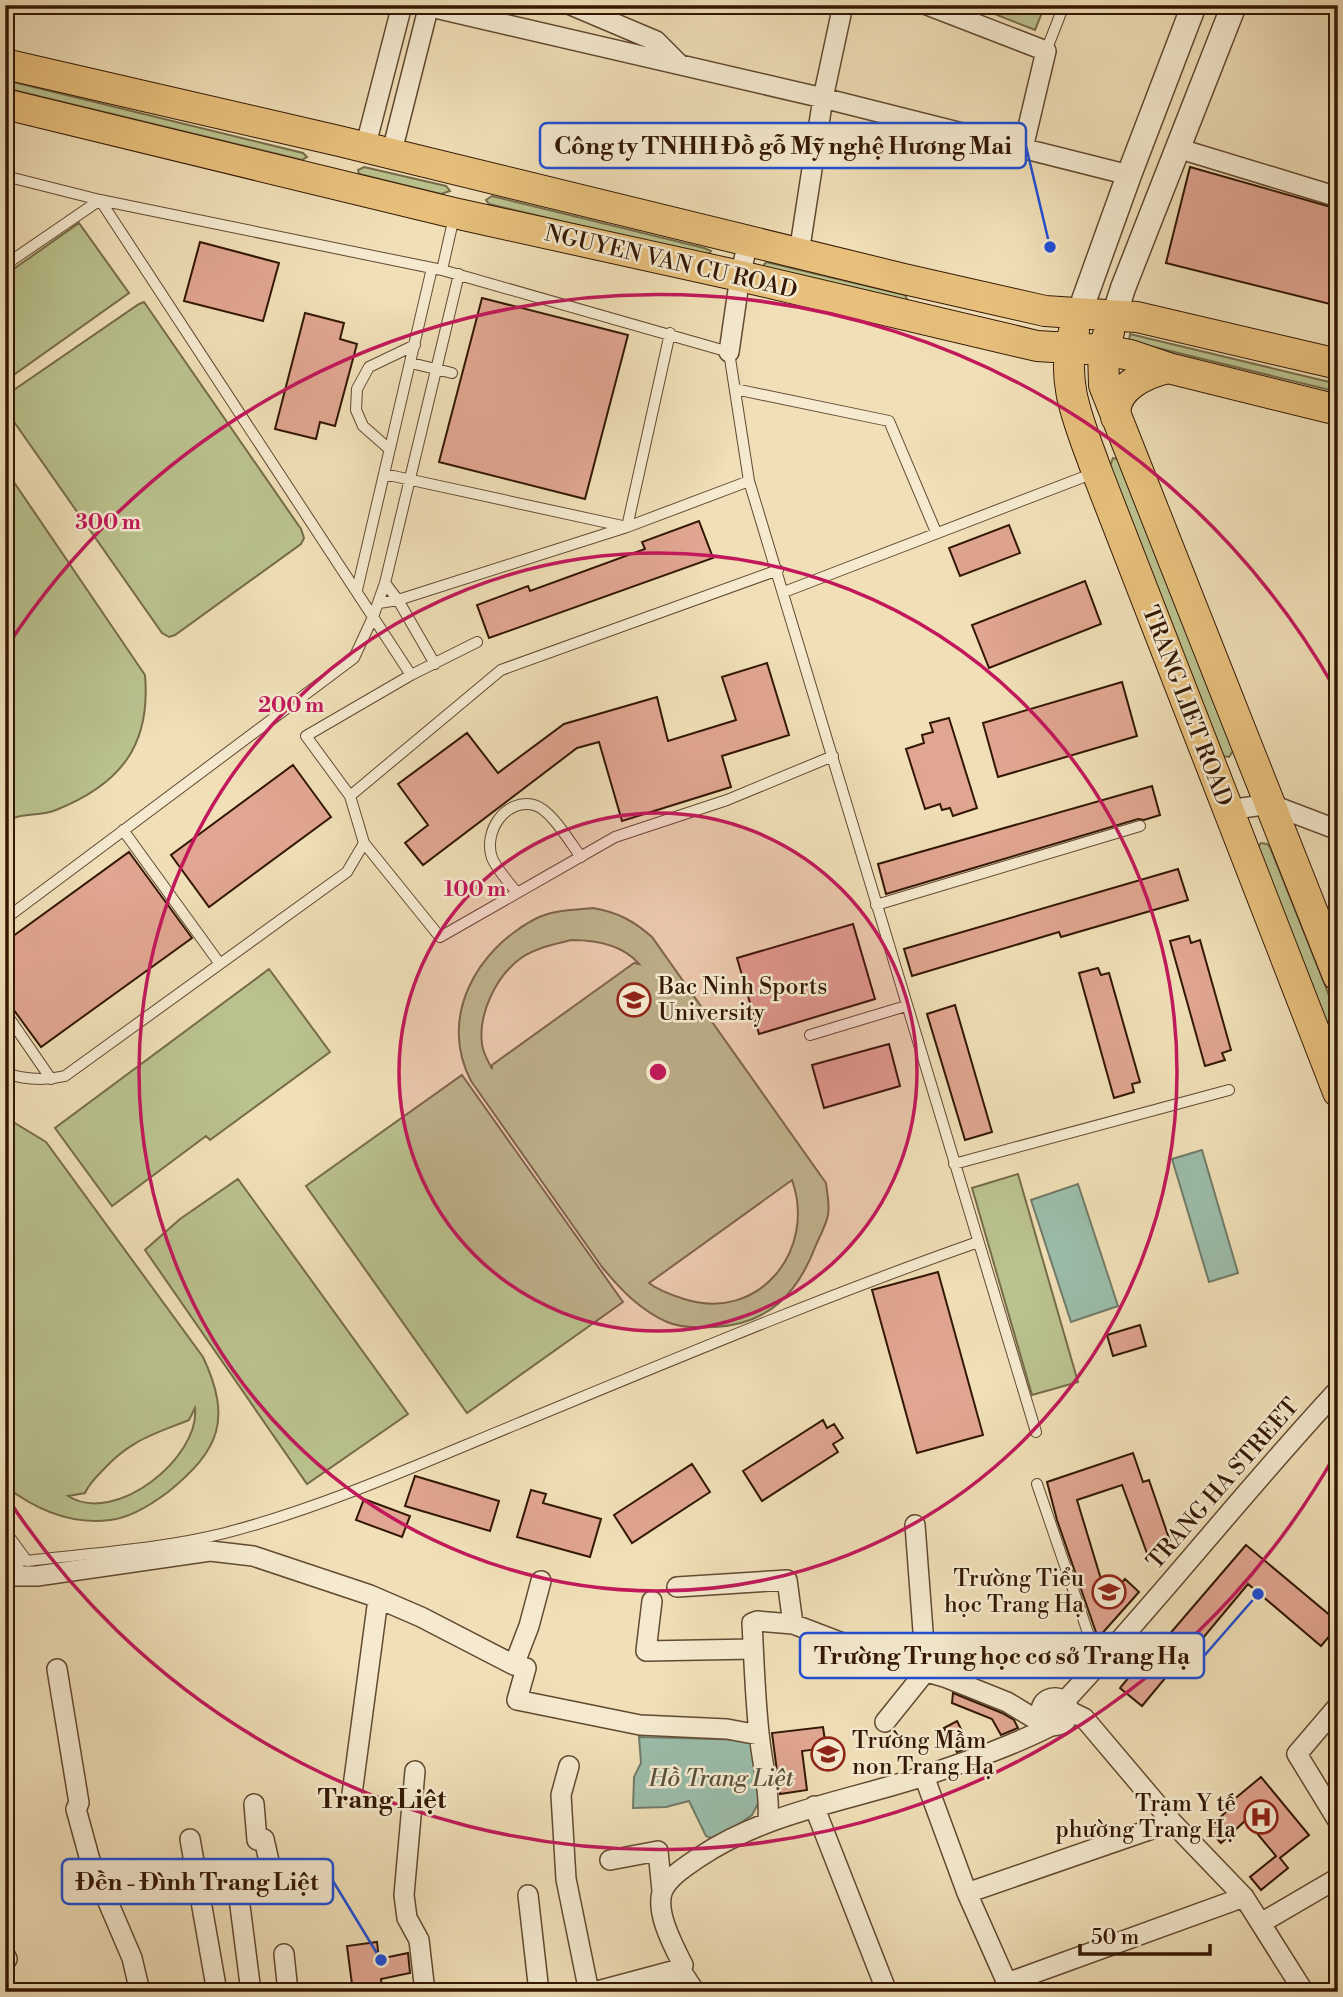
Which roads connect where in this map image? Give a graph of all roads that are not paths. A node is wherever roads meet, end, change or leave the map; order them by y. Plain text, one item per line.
1 (402, 5) edge
2 (571, 5) edge
3 (844, 5) edge
4 (927, 5) edge
5 (1064, 5) edge
6 (1194, 5) edge
7 (1234, 5) edge
8 (427, 6) edge
9 (1046, 51) junction
10 (5, 64) edge
11 (680, 65) junction
12 (823, 98) junction
13 (5, 104) edge
14 (365, 148) junction
15 (1023, 148) junction
16 (1177, 148) junction
17 (464, 173) junction
18 (1129, 175) junction
19 (5, 176) edge
20 (327, 181) junction
21 (1338, 197) edge
22 (100, 200) junction
23 (454, 214) junction
24 (748, 242) junction
25 (799, 253) junction
26 (5, 265) edge
27 (437, 269) junction
28 (459, 274) junction
29 (740, 276) junction
30 (1079, 314) junction
31 (1114, 316) junction
32 (670, 333) junction
33 (415, 345) junction
34 (1069, 348) junction
35 (1103, 350) junction
36 (729, 352) junction
37 (411, 363) junction
38 (1338, 364) edge
39 (1168, 368) junction
40 (436, 370) junction
41 (452, 373) dead end
42 (735, 389) junction
43 (1338, 410) edge
44 (1116, 417) junction
45 (388, 448) junction
46 (1097, 472) junction
47 (384, 474) junction
48 (410, 479) junction
49 (750, 481) junction
50 (627, 527) junction
51 (936, 532) junction
52 (778, 570) junction
53 (384, 583) junction
54 (357, 590) junction
55 (784, 592) junction
56 (398, 600) junction
57 (379, 603) junction
58 (373, 617) junction
59 (477, 642) dead end
60 (435, 664) junction
61 (411, 675) junction
62 (833, 756) junction
63 (350, 796) junction
64 (1270, 804) junction
65 (1228, 810) junction
66 (1140, 826) dead end
67 (123, 830) junction
68 (1338, 830) edge
69 (363, 844) junction
70 (580, 857) junction
71 (517, 893) junction
72 (876, 905) junction
73 (5, 919) edge
74 (220, 964) junction
75 (1338, 976) edge
76 (905, 1006) junction
77 (5, 1012) edge
78 (810, 1035) dead end
79 (5, 1073) edge
80 (51, 1079) junction
81 (1229, 1090) dead end
82 (1338, 1092) edge
83 (954, 1164) junction
84 (978, 1242) junction
85 (1338, 1390) edge
86 (1036, 1432) dead end
87 (1037, 1484) dead end
88 (915, 1525) dead end
89 (5, 1531) edge
90 (5, 1545) edge
91 (5, 1562) edge
92 (5, 1576) edge
93 (541, 1581) dead end
94 (677, 1587) dead end
95 (378, 1599) junction
96 (652, 1601) dead end
97 (793, 1624) junction
98 (753, 1649) junction
99 (514, 1665) junction
100 (1099, 1665) junction
101 (57, 1669) dead end
102 (926, 1671) junction
103 (1338, 1706) edge
104 (1057, 1714) junction
105 (885, 1722) dead end
106 (759, 1735) junction
107 (569, 1766) dead end
108 (415, 1771) dead end
109 (924, 1776) junction
110 (352, 1794) dead end
111 (254, 1804) dead end
112 (814, 1806) junction
113 (768, 1821) junction
114 (1338, 1821) edge
115 (1172, 1822) junction
116 (190, 1839) dead end
117 (610, 1860) dead end
118 (1338, 1878) edge
119 (663, 1891) junction
120 (967, 1893) junction
121 (528, 1895) dead end
122 (1244, 1897) junction
123 (1261, 1923) junction
124 (284, 1954) dead end
125 (676, 1970) junction
126 (1009, 1987) edge
127 (601, 1991) edge
128 (140, 1992) edge
129 (217, 1992) edge
130 (251, 1992) edge
131 (288, 1992) edge
132 (425, 1992) edge
133 (539, 1992) edge
134 (674, 1992) edge
135 (695, 1992) edge
136 (887, 1992) edge
137 (1304, 1992) edge

1 - 14 street
2 - 11 street
3 - 12 street
4 - 9 street
5 - 9 lane
6 - 18 street
7 - 16 street
8 - 11 street
8 - 14 street
9 - 15 street
10 - 14 main road, NGUYEN VAN CU ROAD
11 - 12 street
12 - 15 street
12 - 25 street
13 - 20 main road, NGUYEN VAN CU ROAD
14 - 17 main road, NGUYEN VAN CU ROAD
14 - 20 main road
15 - 18 street
16 - 21 street
16 - 31 street
17 - 23 main road
17 - 24 main road, NGUYEN VAN CU ROAD
18 - 30 street
19 - 22 lane
20 - 23 main road, NGUYEN VAN CU ROAD
22 - 26 lane
22 - 27 lane
22 - 54 lane
23 - 27 lane
23 - 29 main road, NGUYEN VAN CU ROAD
24 - 25 main road, NGUYEN VAN CU ROAD
24 - 29 street
25 - 30 main road, NGUYEN VAN CU ROAD
27 - 28 lane
27 - 33 lane
28 - 32 lane
28 - 40 lane
29 - 34 main road, NGUYEN VAN CU ROAD
29 - 36 street
30 - 31 main road, NGUYEN VAN CU ROAD
30 - 34 main road, TRANG LIET ROAD
31 - 35 main road, TRANG LIET ROAD
31 - 38 main road, NGUYEN VAN CU ROAD
32 - 36 lane
32 - 50 lane
33 - 37 lane
33 - 45 lane
34 - 35 main road, NGUYEN VAN CU ROAD
34 - 46 main road, TRANG LIET ROAD
35 - 39 main road, NGUYEN VAN CU ROAD
35 - 44 main road, TRANG LIET ROAD
36 - 42 lane
37 - 40 lane
37 - 45 lane
39 - 43 main road, NGUYEN VAN CU ROAD
39 - 44 main road
40 - 41 lane
40 - 48 lane
42 - 49 lane
42 - 51 lane
44 - 64 main road, TRANG LIET ROAD
45 - 47 lane
46 - 51 lane
46 - 65 main road, TRANG LIET ROAD
47 - 48 lane
47 - 54 lane
48 - 50 lane
48 - 53 lane
49 - 50 lane
49 - 52 lane
50 - 56 lane
51 - 55 lane
52 - 55 lane
52 - 63 lane
53 - 56 lane
53 - 57 lane
54 - 58 lane
55 - 62 lane
56 - 57 lane
56 - 60 lane
57 - 58 lane
58 - 61 lane
58 - 67 lane
59 - 60 lane
60 - 61 lane
61 - 63 lane
62 - 70 lane
62 - 72 lane
63 - 69 lane
64 - 65 street
64 - 68 street
64 - 75 main road, TRANG LIET ROAD
65 - 82 main road, TRANG LIET ROAD
66 - 72 lane
67 - 73 lane
67 - 74 lane
69 - 71 lane
69 - 74 lane
70 - 71 lane
70 - 71 lane
72 - 76 lane
74 - 80 lane
76 - 78 lane
76 - 83 lane
77 - 80 lane
79 - 80 lane
81 - 83 lane
83 - 84 lane
84 - 86 lane
84 - 89 lane
85 - 100 street, TRANG HA STREET
87 - 100 lane
88 - 102 street
90 - 91 street
92 - 95 street
93 - 99 street
94 - 97 street
95 - 99 street
95 - 110 street
96 - 98 street
97 - 98 street
97 - 102 street
98 - 106 street
99 - 106 street
100 - 104 street, TRANG HA STREET
101 - 128 street
102 - 104 street
102 - 105 street
103 - 114 street
104 - 109 street, TRANG HA STREET
104 - 115 street
106 - 113 street
107 - 127 street
108 - 132 street
109 - 112 street, TRANG HA STREET
109 - 120 street
111 - 130 street
112 - 113 street, TRANG HA STREET
112 - 136 street
113 - 119 street, TRANG HA STREET
115 - 120 street
115 - 122 street
116 - 129 street
117 - 119 street
118 - 123 street
119 - 125 street
120 - 126 street
121 - 133 street
122 - 123 street
122 - 126 street
123 - 137 street
124 - 131 street
125 - 127 street
125 - 134 lane
125 - 135 street

